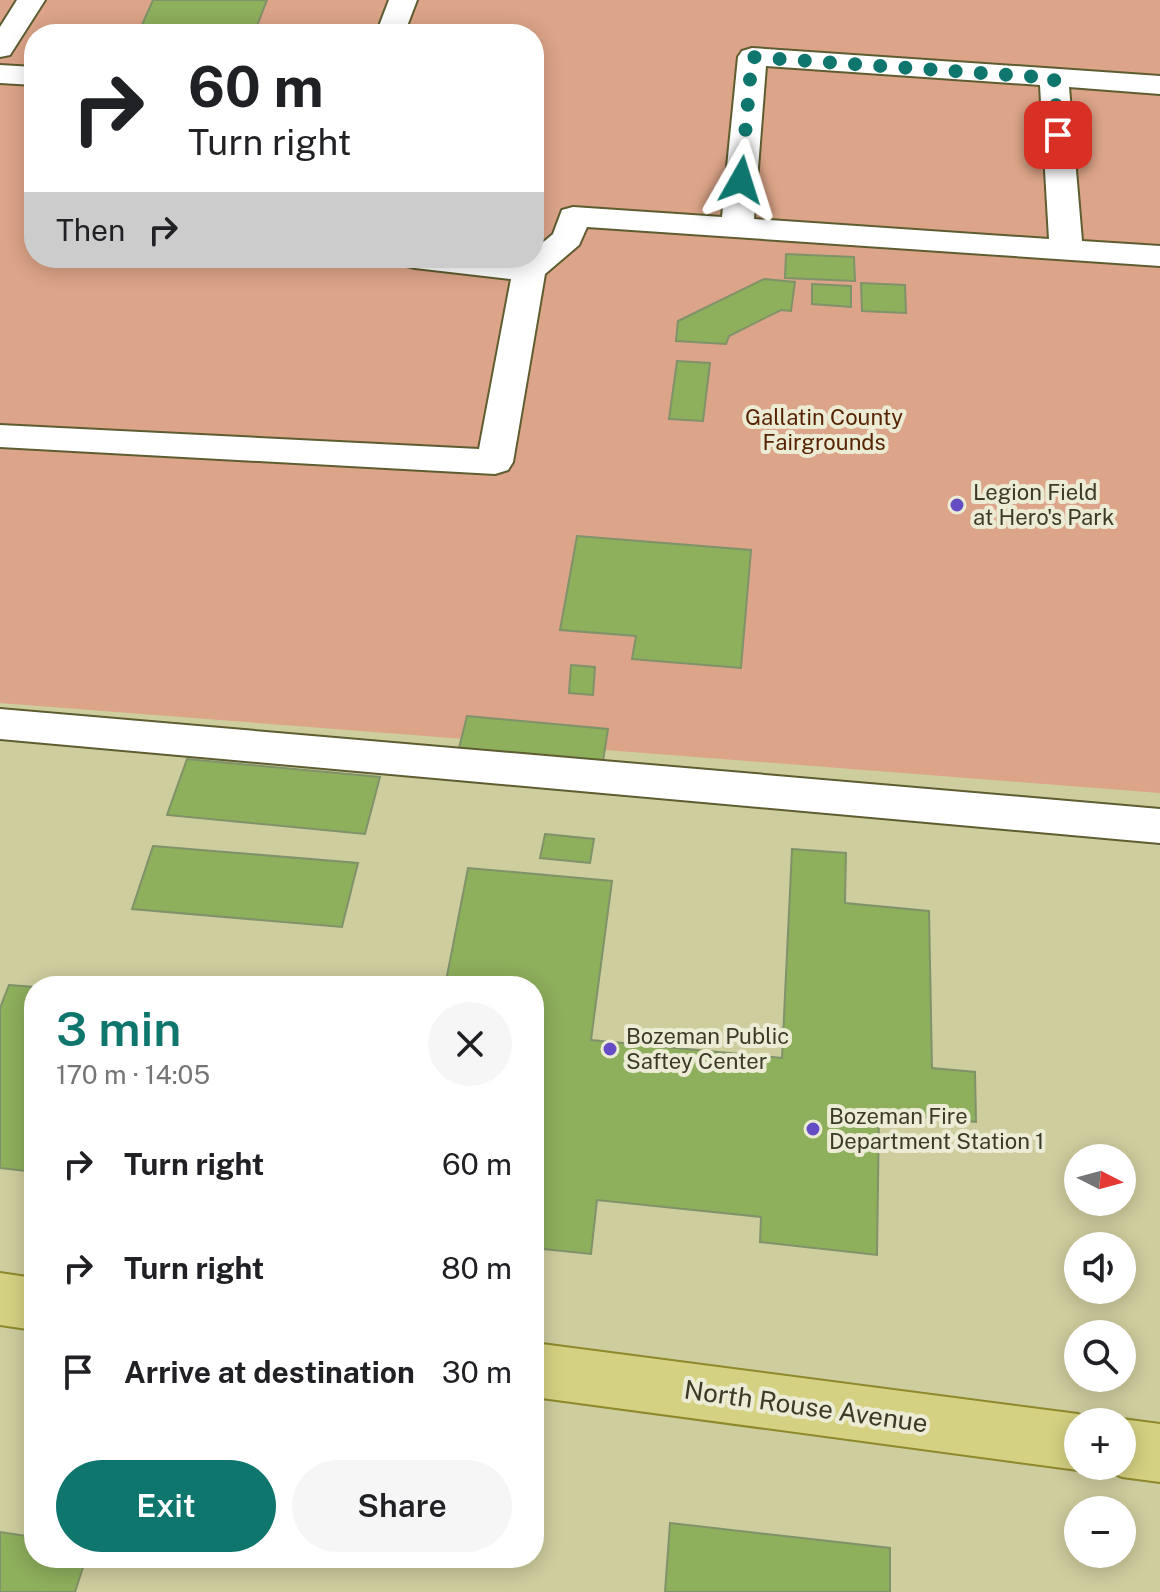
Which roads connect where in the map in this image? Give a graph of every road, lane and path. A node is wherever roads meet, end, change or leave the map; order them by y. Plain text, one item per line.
1 (31, 0) edge
2 (403, 0) edge
3 (394, 24) edge
4 (0, 49) edge
5 (0, 74) edge
6 (24, 75) edge
7 (1054, 78) junction
8 (1160, 85) edge
9 (737, 228) junction
10 (1066, 250) junction
11 (1160, 256) edge
12 (544, 258) edge
13 (503, 268) edge
14 (533, 268) edge
15 (529, 271) junction
16 (0, 436) edge
17 (0, 724) edge
18 (1160, 826) edge
19 (0, 1299) edge
20 (24, 1303) edge
21 (544, 1371) edge
22 (1064, 1440) edge
23 (1136, 1450) edge
24 (1160, 1453) edge

1 - 4 lane
2 - 3 lane
5 - 6 lane
7 - 8 lane
7 - 9 lane
7 - 10 lane
9 - 10 lane
9 - 12 lane
10 - 11 lane
13 - 15 lane
14 - 15 lane
15 - 16 lane
17 - 18 lane
19 - 20 main road
21 - 22 main road, North Rouse Avenue
23 - 24 main road

